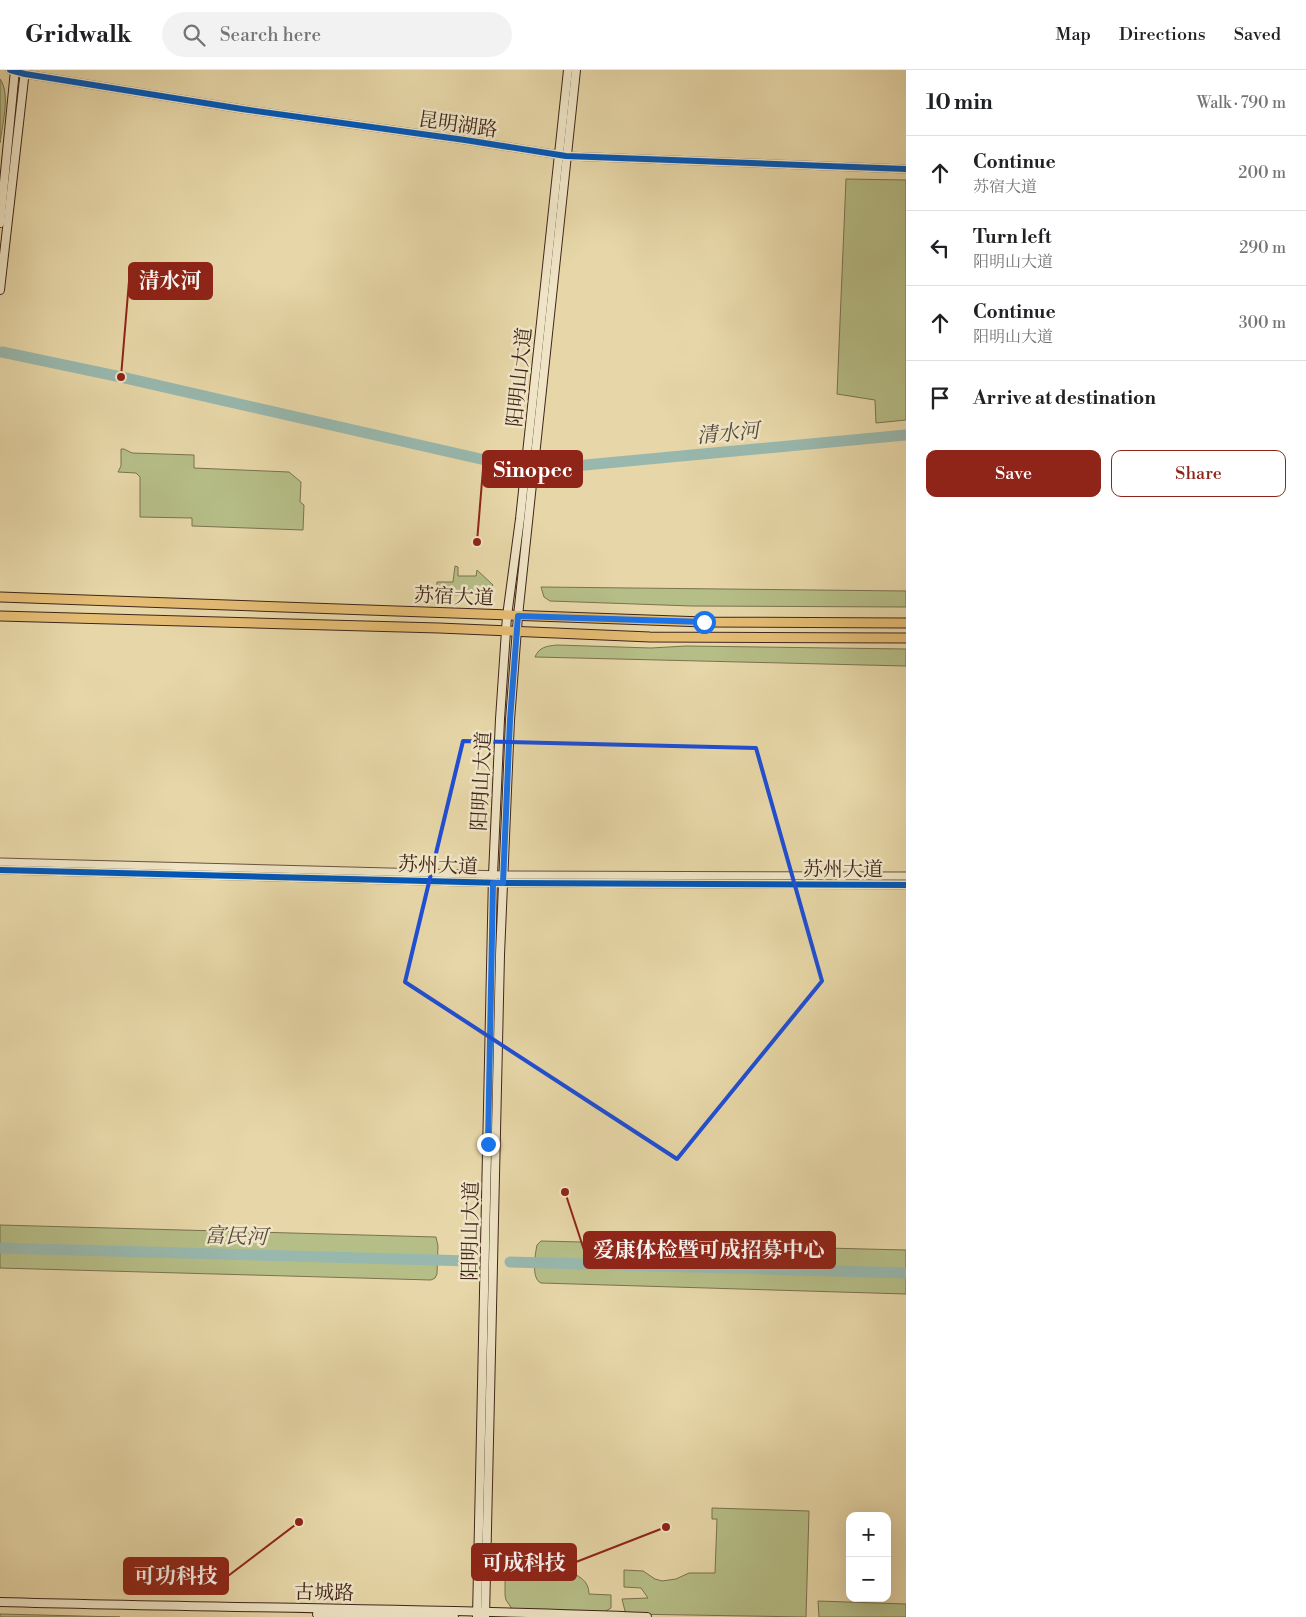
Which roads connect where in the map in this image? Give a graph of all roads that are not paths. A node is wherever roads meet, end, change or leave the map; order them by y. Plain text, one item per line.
1 (14, 70) edge
2 (568, 70) edge
3 (576, 70) edge
4 (25, 72) edge
5 (562, 156) junction
6 (906, 169) edge
7 (0, 223) edge
8 (0, 290) edge
9 (0, 597) edge
10 (0, 616) edge
11 (507, 616) junction
12 (518, 616) junction
13 (906, 623) edge
14 (506, 631) junction
15 (516, 632) junction
16 (906, 638) edge
17 (0, 862) edge
18 (0, 870) edge
19 (906, 876) edge
20 (493, 879) junction
21 (503, 879) junction
22 (906, 885) edge
23 (0, 1602) edge
24 (0, 1606) edge
25 (481, 1614) edge
26 (454, 1617) edge
27 (647, 1617) edge

1 - 4 street, 昆明湖路
1 - 7 main road
2 - 5 main road, 阳明山大道
3 - 5 main road, 阳明山大道
4 - 5 street, 昆明湖路
4 - 8 main road
5 - 6 street, 昆明湖路
5 - 11 main road, 阳明山大道
5 - 12 main road, 阳明山大道
9 - 11 main road, 苏宿大道
10 - 14 main road, 苏宿大道
11 - 12 main road, 苏宿大道
11 - 14 main road, 阳明山大道
12 - 13 main road, 苏宿大道
12 - 15 main road, 阳明山大道
14 - 15 main road, 苏宿大道
14 - 20 main road, 阳明山大道
15 - 16 main road, 苏宿大道
15 - 21 main road, 阳明山大道
17 - 20 street, 苏州大道
18 - 20 street, 苏州大道
19 - 21 street, 苏州大道
20 - 21 street, 苏州大道
20 - 25 main road, 阳明山大道
21 - 22 street, 苏州大道
21 - 25 main road, 阳明山大道
23 - 25 main road, 古城路
24 - 26 main road, 古城路
25 - 27 main road, 古城路

